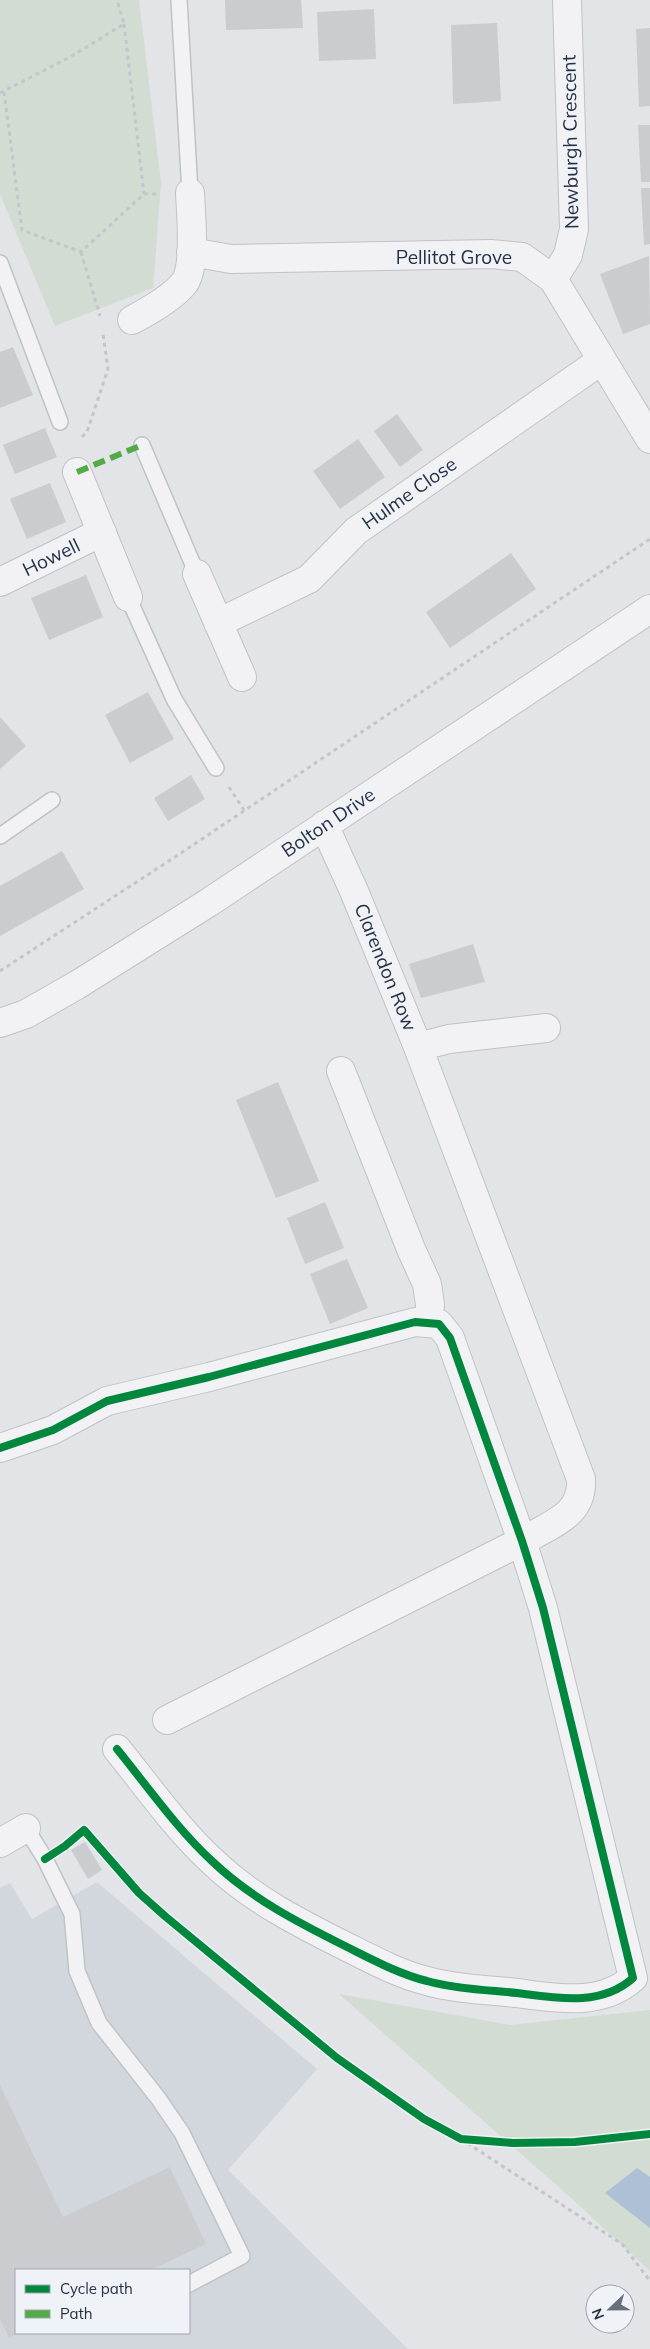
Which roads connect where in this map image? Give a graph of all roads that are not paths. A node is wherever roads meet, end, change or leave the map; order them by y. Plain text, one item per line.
1 (178, 0) edge
2 (567, 0) edge
3 (190, 193) joint
4 (192, 252) junction
5 (0, 263) edge
6 (554, 279) junction
7 (132, 320) dead end
8 (602, 360) junction
9 (60, 422) dead end
10 (650, 439) edge
11 (142, 445) dead end
12 (78, 472) dead end
13 (102, 532) junction
14 (196, 574) joint
15 (0, 582) edge
16 (128, 598) joint
17 (650, 610) edge
18 (218, 623) junction
19 (242, 678) dead end
20 (216, 768) dead end
21 (52, 800) dead end
22 (324, 825) junction
23 (0, 836) edge
24 (0, 1023) edge
25 (546, 1028) dead end
26 (418, 1047) junction
27 (341, 1071) dead end
28 (429, 1322) junction
29 (0, 1448) edge
30 (522, 1541) junction
31 (166, 1720) dead end
32 (117, 1750) dead end
33 (26, 1828) joint
34 (0, 1843) edge
35 (190, 2283) edge

1 - 3 lane
2 - 6 street, Newburgh Crescent
3 - 4 street
4 - 6 street, Pellitot Grove
4 - 7 street
5 - 9 lane
6 - 8 street, Pellitot Grove
8 - 10 street, Pellitot Grove
8 - 18 street, Hulme Close
11 - 14 lane
12 - 13 street, Howell
13 - 15 street, Howell
13 - 16 street, Howell
14 - 18 street
16 - 20 lane
17 - 22 street, Bolton Drive
18 - 19 street
21 - 23 lane
22 - 24 street, Bolton Drive
22 - 26 street, Clarendon Row
25 - 26 street, Clarendon Row
26 - 30 street
27 - 28 street
28 - 29 street
28 - 30 street
30 - 31 street
30 - 32 street
33 - 34 street
33 - 35 lane

